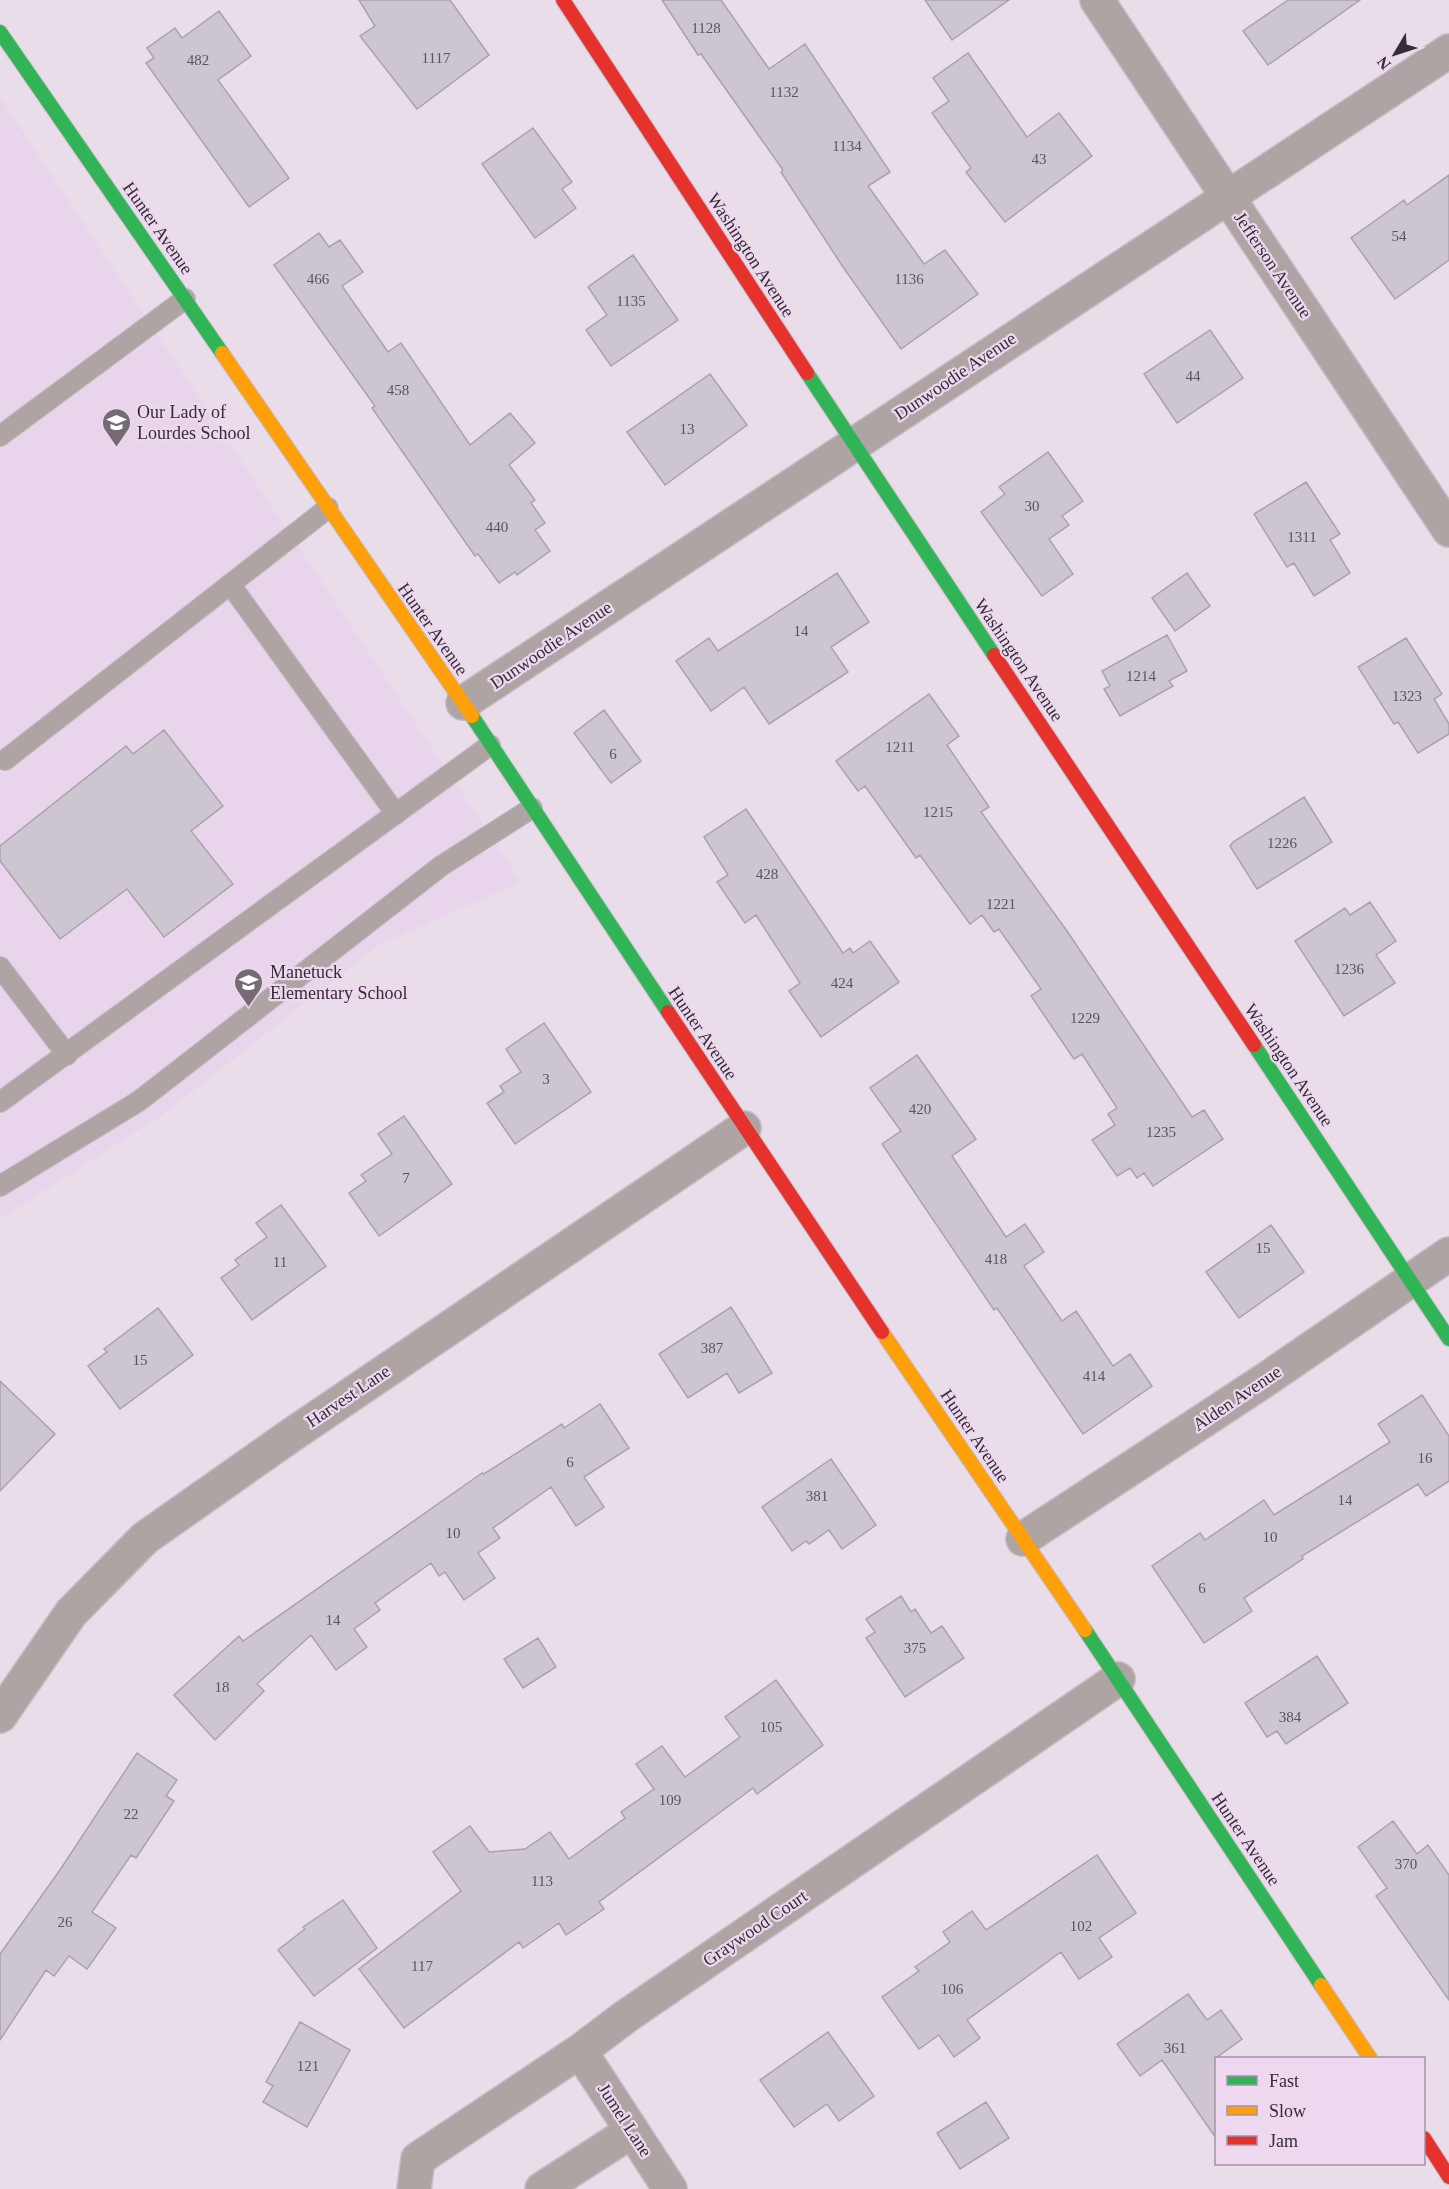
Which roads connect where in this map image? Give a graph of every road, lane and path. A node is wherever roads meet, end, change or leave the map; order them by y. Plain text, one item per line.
1 (563, 0) edge
2 (1097, 0) edge
3 (0, 32) edge
4 (1449, 51) edge
5 (1227, 195) junction
6 (185, 299) junction
7 (0, 436) edge
8 (853, 443) junction
9 (328, 508) junction
10 (1449, 530) edge
11 (230, 584) junction
12 (463, 704) junction
13 (490, 744) junction
14 (2, 759) edge
15 (532, 808) junction
16 (396, 814) junction
17 (0, 967) edge
18 (67, 1055) junction
19 (0, 1102) edge
20 (744, 1128) junction
21 (0, 1186) edge
22 (1449, 1254) edge
23 (1410, 1280) junction
24 (1449, 1339) edge
25 (1023, 1539) junction
26 (1118, 1679) junction
27 (0, 1716) edge
28 (580, 2051) junction
29 (1369, 2057) edge
30 (632, 2131) junction
31 (1425, 2140) edge
32 (1449, 2177) edge
33 (414, 2189) edge
34 (542, 2189) edge
35 (670, 2189) edge

1 - 8 street, Washington Avenue
2 - 5 street, Jefferson Avenue
3 - 6 street, Hunter Avenue
4 - 5 street, Dunwoodie Avenue
5 - 8 street, Dunwoodie Avenue
5 - 10 street, Jefferson Avenue
6 - 7 lane
6 - 9 street, Hunter Avenue
8 - 12 street, Dunwoodie Avenue
8 - 23 street, Washington Avenue
9 - 11 lane
9 - 12 street, Hunter Avenue
11 - 14 lane
11 - 16 lane
12 - 13 street, Hunter Avenue
13 - 15 street, Hunter Avenue
13 - 16 lane
15 - 20 street, Hunter Avenue
15 - 21 lane
16 - 18 lane
17 - 18 lane
18 - 19 lane
20 - 25 street, Hunter Avenue
20 - 27 street, Harvest Lane
22 - 23 street, Alden Avenue
23 - 24 street, Washington Avenue
23 - 25 street, Alden Avenue
25 - 26 street, Hunter Avenue
26 - 28 street, Graywood Court
26 - 29 street, Hunter Avenue
28 - 30 street, Jumel Lane
28 - 33 street, Graywood Court
30 - 34 street
30 - 35 street, Jumel Lane
31 - 32 street

